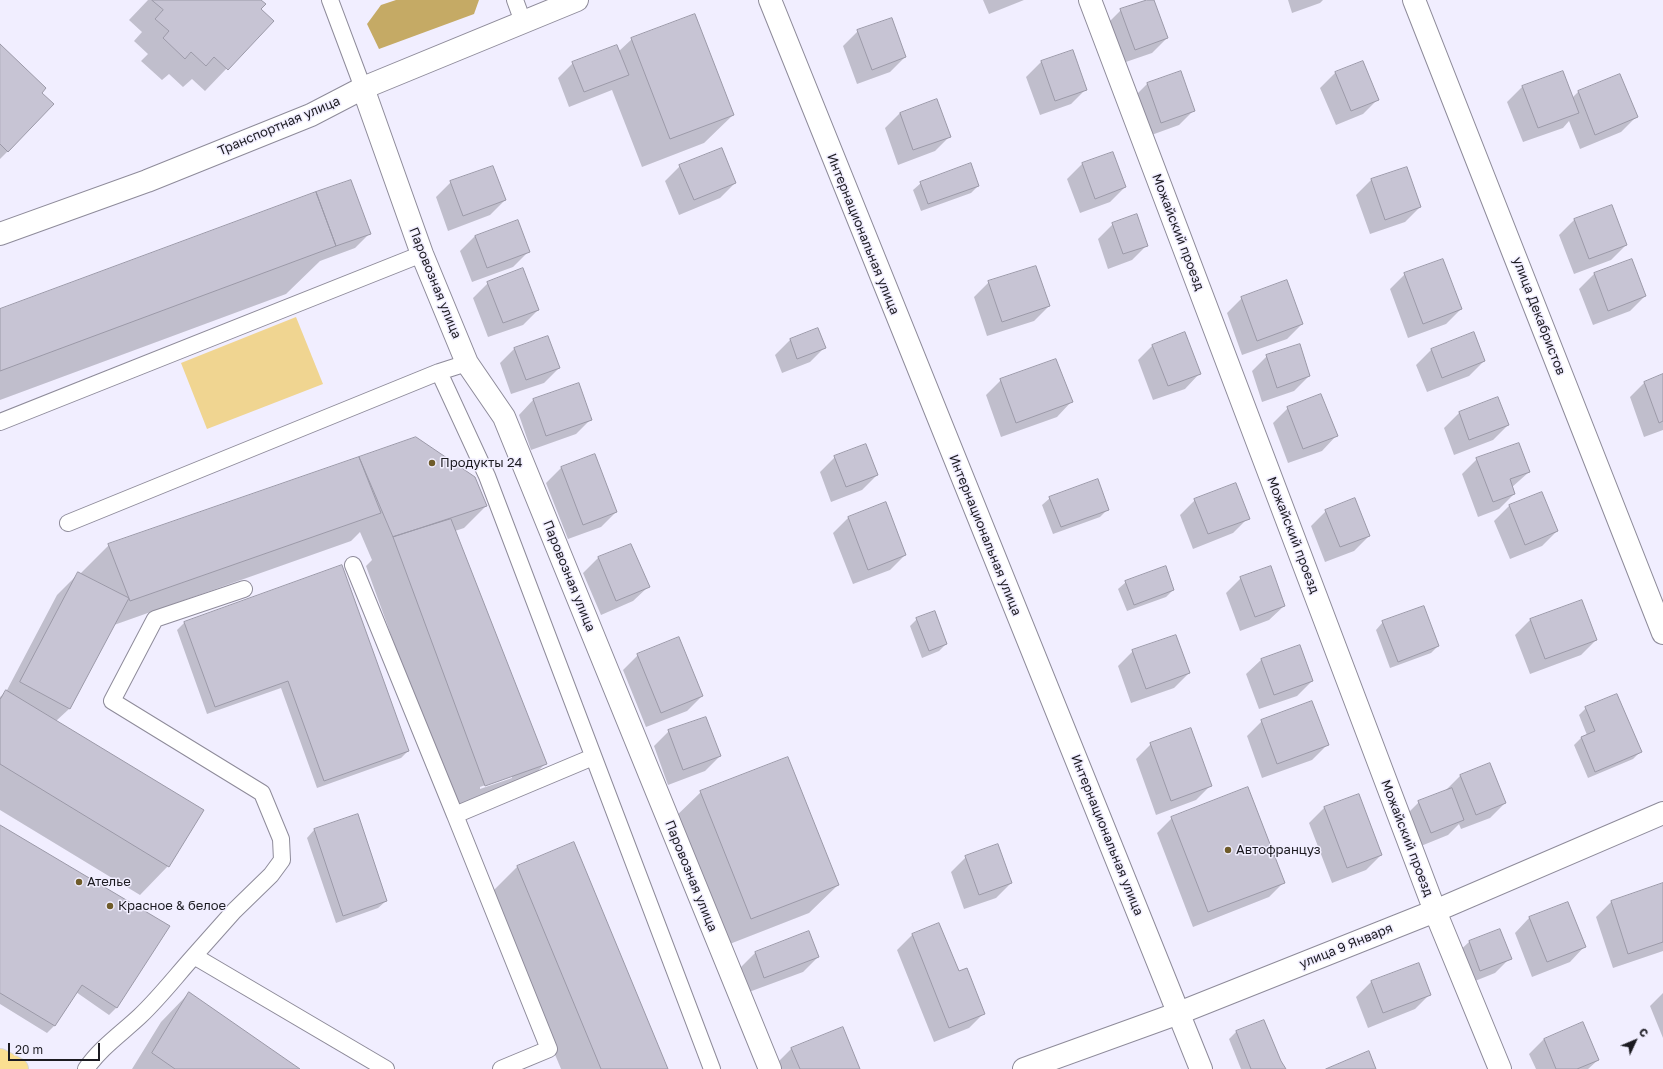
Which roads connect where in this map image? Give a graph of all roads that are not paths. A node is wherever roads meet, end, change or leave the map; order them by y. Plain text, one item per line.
1 (330, 0) edge
2 (515, 0) edge
3 (577, 0) edge
4 (770, 0) edge
5 (1090, 0) edge
6 (1414, 0) edge
7 (523, 22) junction
8 (363, 88) junction
9 (0, 234) edge
10 (422, 254) junction
11 (467, 363) junction
12 (439, 372) junction
13 (0, 422) edge
14 (68, 523) dead end
15 (353, 565) dead end
16 (244, 589) dead end
17 (1663, 633) edge
18 (594, 757) junction
19 (1663, 813) edge
20 (455, 815) junction
21 (1435, 911) junction
22 (194, 956) junction
23 (1179, 1013) junction
24 (0, 1060) edge
25 (17, 1069) edge
26 (86, 1069) edge
27 (386, 1069) edge
28 (501, 1069) edge
29 (712, 1069) edge
30 (770, 1069) edge
31 (1024, 1069) edge
32 (1202, 1069) edge
33 (1500, 1069) edge

1 - 8 lane
2 - 7 lane
3 - 7 street, Транспортная улица
4 - 23 street, Интернациональная улица
5 - 21 street, Можайский проезд
6 - 17 street, улица Декабристов
7 - 8 street, Транспортная улица
8 - 9 street, Транспортная улица
8 - 10 street, Паровозная улица
10 - 11 street, Паровозная улица
10 - 13 lane
11 - 12 lane
11 - 30 street, Паровозная улица
12 - 14 lane
12 - 18 lane
15 - 20 lane
16 - 22 lane
18 - 20 lane
18 - 29 lane
19 - 21 street, улица 9 Января
20 - 28 lane
21 - 23 street, улица 9 Января
21 - 33 street, Можайский проезд
22 - 26 lane
22 - 27 lane
23 - 31 street, улица 9 Января
23 - 32 street, Интернациональная улица
24 - 25 main road

